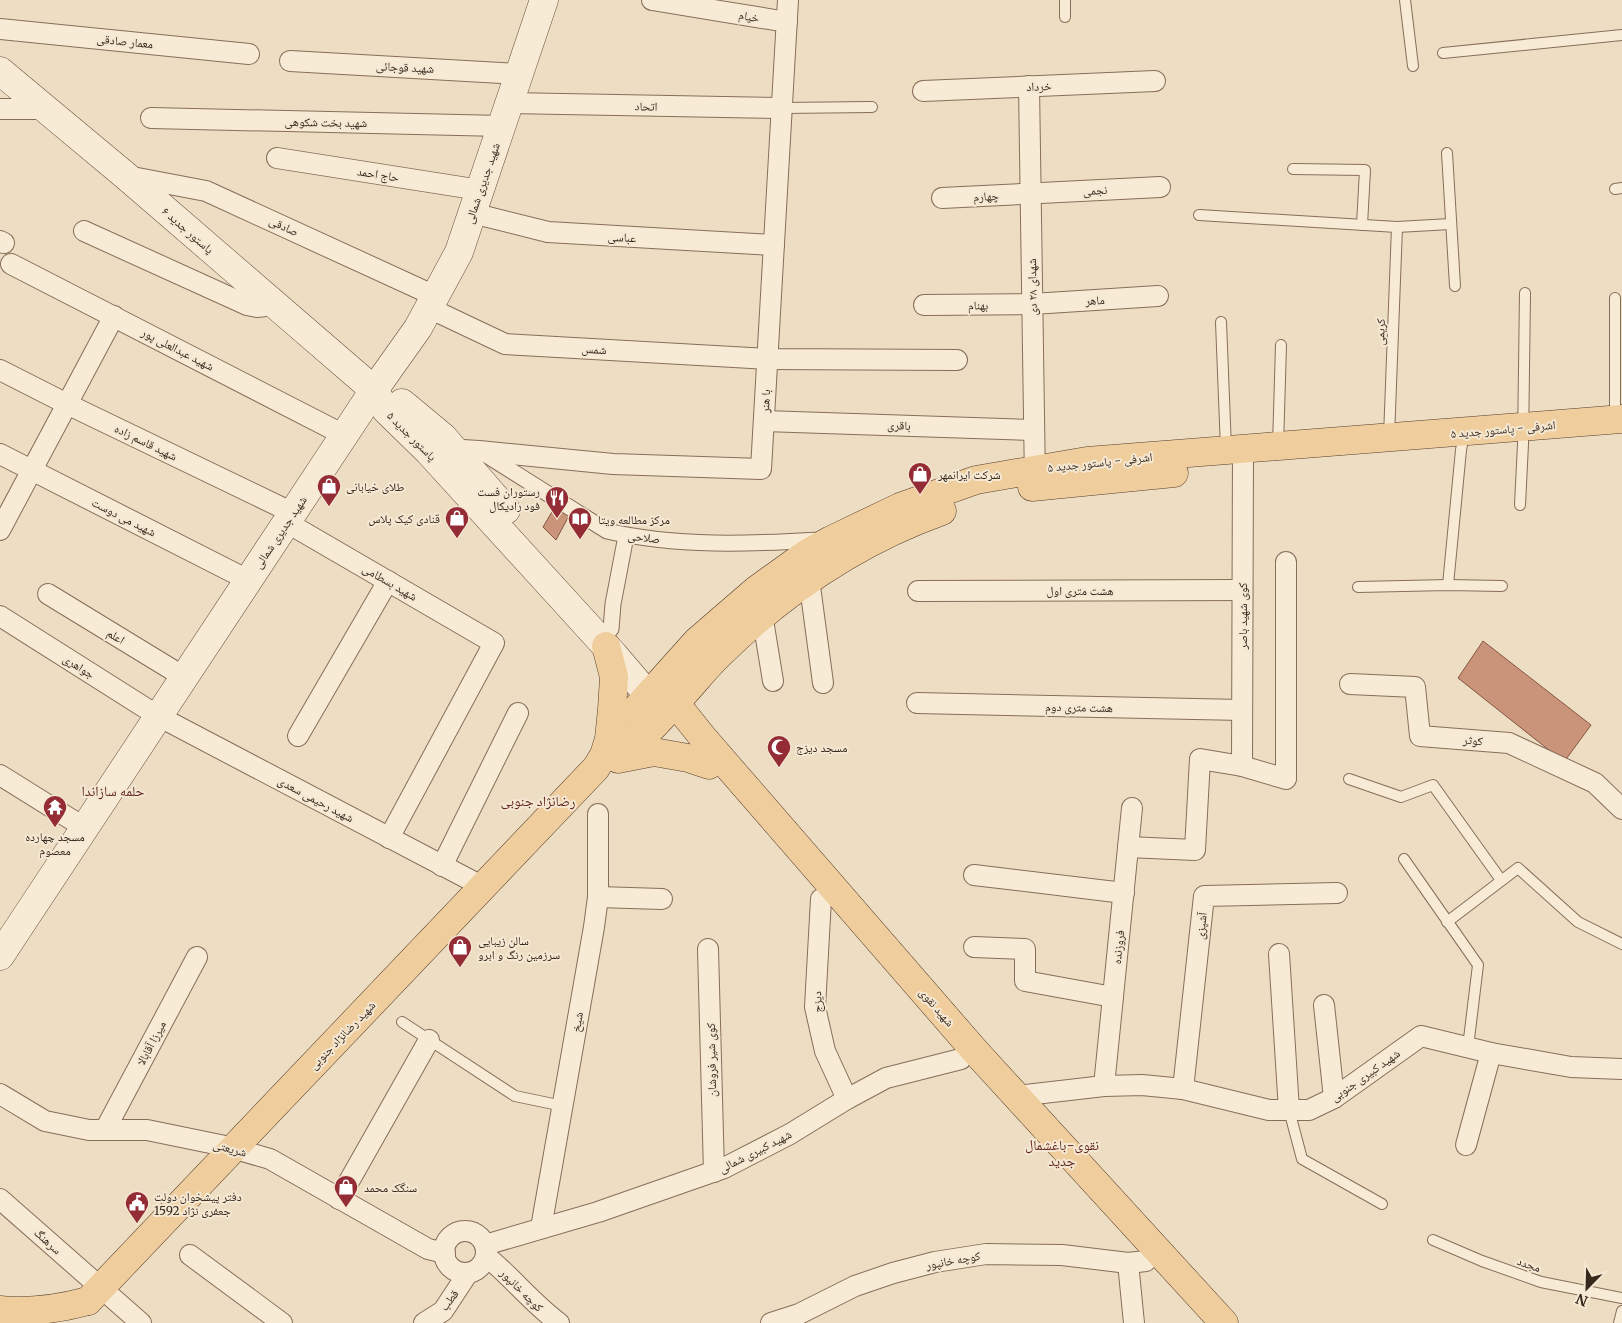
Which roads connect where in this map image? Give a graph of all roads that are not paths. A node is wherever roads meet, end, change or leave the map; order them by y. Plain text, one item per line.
1 (544, 0) edge
2 (652, 0) edge
3 (788, 0) edge
4 (1065, 0) edge
5 (1405, 0) edge
6 (1065, 17) dead end
7 (787, 22) junction
8 (0, 29) edge
9 (1622, 35) edge
10 (1443, 53) dead end
11 (249, 54) dead end
12 (290, 61) dead end
13 (1413, 66) dead end
14 (0, 71) edge
15 (519, 74) junction
16 (1155, 81) dead end
17 (1029, 86) junction
18 (923, 91) dead end
19 (872, 107) dead end
20 (45, 108) junction
21 (782, 108) junction
22 (0, 110) edge
23 (505, 114) junction
24 (151, 118) dead end
25 (1447, 153) dead end
26 (277, 158) dead end
27 (1294, 169) dead end
28 (126, 176) junction
29 (1160, 187) dead end
30 (1031, 194) junction
31 (942, 198) dead end
32 (476, 202) junction
33 (1199, 216) dead end
34 (1451, 224) junction
35 (1362, 225) junction
36 (1397, 227) junction
37 (84, 231) dead end
38 (774, 246) junction
39 (11, 264) dead end
40 (1455, 286) dead end
41 (1525, 293) dead end
42 (1158, 296) dead end
43 (1615, 298) dead end
44 (432, 302) junction
45 (1032, 304) junction
46 (274, 305) junction
47 (924, 305) dead end
48 (114, 316) junction
49 (1221, 322) dead end
50 (1281, 345) dead end
51 (768, 359) junction
52 (957, 360) dead end
53 (0, 370) edge
54 (374, 390) junction
55 (67, 404) junction
56 (764, 421) junction
57 (1620, 425) edge
58 (1034, 430) junction
59 (344, 435) junction
60 (1524, 435) junction
61 (1389, 438) junction
62 (1463, 441) junction
63 (1278, 447) junction
64 (440, 450) junction
65 (479, 450) junction
66 (0, 454) edge
67 (1237, 455) junction
68 (32, 470) junction
69 (1035, 478) junction
70 (1520, 506) dead end
71 (290, 518) junction
72 (0, 530) edge
73 (626, 536) junction
74 (831, 540) junction
75 (1286, 562) dead end
76 (809, 579) junction
77 (248, 580) junction
78 (388, 581) junction
79 (1448, 585) junction
80 (1502, 586) dead end
81 (1358, 587) dead end
82 (1242, 590) junction
83 (918, 591) dead end
84 (48, 594) dead end
85 (762, 614) junction
86 (0, 616) edge
87 (608, 638) junction
88 (718, 655) junction
89 (184, 677) junction
90 (773, 681) dead end
91 (823, 683) dead end
92 (1350, 684) dead end
93 (662, 699) junction
94 (917, 703) dead end
95 (1242, 710) junction
96 (518, 712) dead end
97 (158, 716) junction
98 (298, 736) dead end
99 (616, 748) junction
100 (707, 752) junction
101 (1242, 766) junction
102 (0, 776) edge
103 (1349, 779) dead end
104 (1132, 808) dead end
105 (1622, 809) edge
106 (598, 814) dead end
107 (85, 828) junction
108 (389, 838) junction
109 (1128, 846) junction
110 (1404, 859) dead end
111 (442, 866) junction
112 (974, 875) dead end
113 (1501, 880) junction
114 (474, 882) dead end
115 (1124, 893) junction
116 (1337, 893) dead end
117 (598, 896) junction
118 (662, 899) dead end
119 (821, 899) junction
120 (1447, 922) junction
121 (1622, 944) edge
122 (974, 947) dead end
123 (708, 948) dead end
124 (1279, 954) dead end
125 (0, 956) edge
126 (197, 957) dead end
127 (1113, 997) junction
128 (1324, 1005) dead end
129 (402, 1022) dead end
130 (429, 1040) junction
131 (1468, 1047) junction
132 (1490, 1054) junction
133 (960, 1059) junction
134 (1622, 1068) edge
135 (1104, 1086) junction
136 (1183, 1089) junction
137 (0, 1094) edge
138 (1017, 1096) junction
139 (1334, 1098) junction
140 (847, 1099) junction
141 (563, 1106) junction
142 (1289, 1110) junction
143 (105, 1130) junction
144 (1466, 1145) dead end
145 (714, 1172) junction
146 (0, 1199) edge
147 (340, 1199) junction
148 (1382, 1204) dead end
149 (541, 1228) junction
150 (1433, 1240) dead end
151 (485, 1250) junction
152 (444, 1253) junction
153 (190, 1255) dead end
154 (1137, 1262) junction
155 (468, 1273) junction
156 (1622, 1298) edge
157 (84, 1308) edge
158 (0, 1310) edge
159 (1622, 1311) edge
160 (1220, 1322) edge
161 (58, 1323) edge
162 (141, 1323) edge
163 (282, 1323) edge
164 (424, 1323) edge
165 (559, 1323) edge
166 (771, 1323) edge
167 (1134, 1323) edge
168 (1619, 1323) edge

1 - 15 main road, شهید جدیری شمالی
2 - 7 street, خیام
3 - 7 street, با هنر
4 - 6 lane
5 - 13 lane
7 - 21 street, با هنر
8 - 11 street, معمار صادقی
9 - 10 lane
12 - 15 street, شهید قوجائی
14 - 20 main road, پاستور جدید ۶
15 - 23 main road, شهید جدیری شمالی
16 - 17 street, خرداد
17 - 18 street, خرداد
17 - 30 street, شهدای ۲۸ دی
19 - 21 lane
20 - 22 street
20 - 28 main road, پاستور جدید ۶
21 - 23 street, اتحاد
21 - 38 street, با هنر
23 - 24 street, شهید بخت شکوهی
23 - 32 main road, شهید جدیری شمالی
25 - 34 lane
26 - 32 street, حاج احمد
27 - 35 lane
28 - 44 street, صادقی
28 - 46 main road, پاستور جدید ۶
29 - 30 street, نجمی
30 - 31 street, چهارم
30 - 45 street, شهدای ۲۸ دی
32 - 38 street, عباسی
32 - 44 main road, شهید جدیری شمالی
33 - 35 lane
34 - 36 lane
34 - 40 lane
35 - 36 lane
36 - 61 lane, کریمی
37 - 46 street
38 - 51 street, با هنر
39 - 48 street, شهید عبدالعلی پور
41 - 60 lane
42 - 45 street, ماهر
43 - 57 lane
44 - 51 street, شمس
44 - 54 main road, شهید جدیری شمالی
45 - 47 street, بهنام
45 - 58 street, شهدای ۲۸ دی
46 - 54 main road, پاستور جدید ۶
48 - 55 street
48 - 59 street, شهید عبدالعلی پور
49 - 67 lane
50 - 63 lane
51 - 52 street, شمس
51 - 56 street, با هنر
53 - 55 street, شهید قاسم زاده
54 - 59 main road, شهید جدیری شمالی
54 - 64 main road, پاستور جدید ۵
55 - 68 street
55 - 71 street, شهید قاسم زاده
56 - 58 street, باقری
56 - 65 street, با هنر
57 - 60 main road, اشرفی - پاستور جدید ۵
58 - 69 street, شهدای ۲۸ دی
59 - 71 main road, شهید جدیری شمالی
60 - 62 main road, اشرفی - پاستور جدید ۵
60 - 70 lane
61 - 62 main road, اشرفی - پاستور جدید ۵
61 - 63 main road, اشرفی - پاستور جدید ۵
62 - 67 main road, اشرفی - پاستور جدید ۵
62 - 79 lane
63 - 67 main road, اشرفی - پاستور جدید ۵
64 - 65 street, با هنر
64 - 87 main road, پاستور جدید ۵
65 - 73 street, صلاحی
66 - 68 street, شهید می دوست
67 - 69 main road, اشرفی - پاستور جدید ۵
67 - 82 street, کوی شهید باصر
68 - 72 street
68 - 77 street, شهید می دوست
69 - 74 main road, اشرفی - پاستور جدید ۵
69 - 76 main road, اشرفی - پاستور جدید ۵
71 - 77 main road, شهید جدیری شمالی
71 - 78 street, شهید بسطامی
73 - 74 street, صلاحی
73 - 87 street
74 - 93 main road, اشرفی - پاستور جدید ۵
75 - 101 street
76 - 85 main road, اشرفی - پاستور جدید ۵
76 - 91 street
77 - 89 main road, شهید جدیری شمالی
78 - 98 street
78 - 108 street, شهید بسطامی
79 - 80 lane
79 - 81 lane
82 - 83 street, هشت متری اول
82 - 95 street, کوی شهید باصر
84 - 89 street, اعلم
85 - 88 main road, اشرفی - پاستور جدید ۵
85 - 90 street
86 - 97 street, جواهری
87 - 93 main road, پاستور جدید ۵
87 - 99 main road
88 - 93 main road, اشرفی - پاستور جدید ۵
88 - 100 main road
89 - 97 main road, شهید جدیری شمالی
92 - 105 street, کوثر
93 - 99 main road
93 - 100 main road, شهید نقوی
94 - 95 street, هشت متری دوم
95 - 101 street, کوی شهید باصر
96 - 111 street
97 - 107 main road, شهید جدیری شمالی
97 - 108 street, شهید رحیمی سعدی
99 - 100 main road
99 - 157 main road, شهید رضانژاد جنوبی
100 - 119 main road, شهید نقوی
100 - 138 main road, شهید نقوی
101 - 109 street
102 - 107 street
103 - 113 lane
104 - 109 street, فروزنده
106 - 117 street, شیخ
107 - 125 main road, شهید جدیری شمالی
108 - 111 street, شهید رحیمی سعدی
109 - 115 street, فروزنده
110 - 120 lane
111 - 114 street, شهید رحیمی سعدی
112 - 115 street
113 - 120 lane
113 - 121 lane
115 - 127 street, فروزنده
116 - 136 street, آشپزی
117 - 118 street
117 - 141 street, شیخ
119 - 133 main road, شهید نقوی
119 - 140 street, دیزج
120 - 131 lane
122 - 127 street
123 - 145 street, کوی شیر فروشان
124 - 142 street
126 - 143 street, میرزا آقابالا
127 - 135 street, فروزنده
128 - 139 street
129 - 130 lane
130 - 141 lane
130 - 147 street
131 - 132 street, شهید کبیری جنوبی
131 - 139 street, شهید کبیری جنوبی
132 - 134 street, شهید کبیری جنوبی
132 - 144 street
133 - 140 street, شهید کبیری شمالی
133 - 154 main road, شهید نقوی
135 - 136 street, شهید کبیری جنوبی
135 - 138 street, شهید کبیری جنوبی
136 - 142 street, شهید کبیری جنوبی
137 - 143 street, شریعتی
138 - 160 main road, شهید نقوی
139 - 142 street, شهید کبیری جنوبی
140 - 145 street, شهید کبیری شمالی
141 - 149 street, شیخ
142 - 148 lane
143 - 147 street, شریعتی
145 - 149 street, شهید کبیری شمالی
146 - 157 street, سرهنگ
147 - 152 street, شریعتی
149 - 151 street, شهید کبیری شمالی
150 - 156 lane, مجدد
151 - 152 street
151 - 155 street
151 - 165 street, کوچه خانپور
152 - 155 street
153 - 163 street
154 - 160 main road, شهید نقوی
154 - 166 street, کوچه خانپور
154 - 167 street
155 - 164 street, قطب
157 - 158 main road
157 - 161 main road, شهید رضانژاد جنوبی
157 - 162 street, سرهنگ
159 - 168 lane

